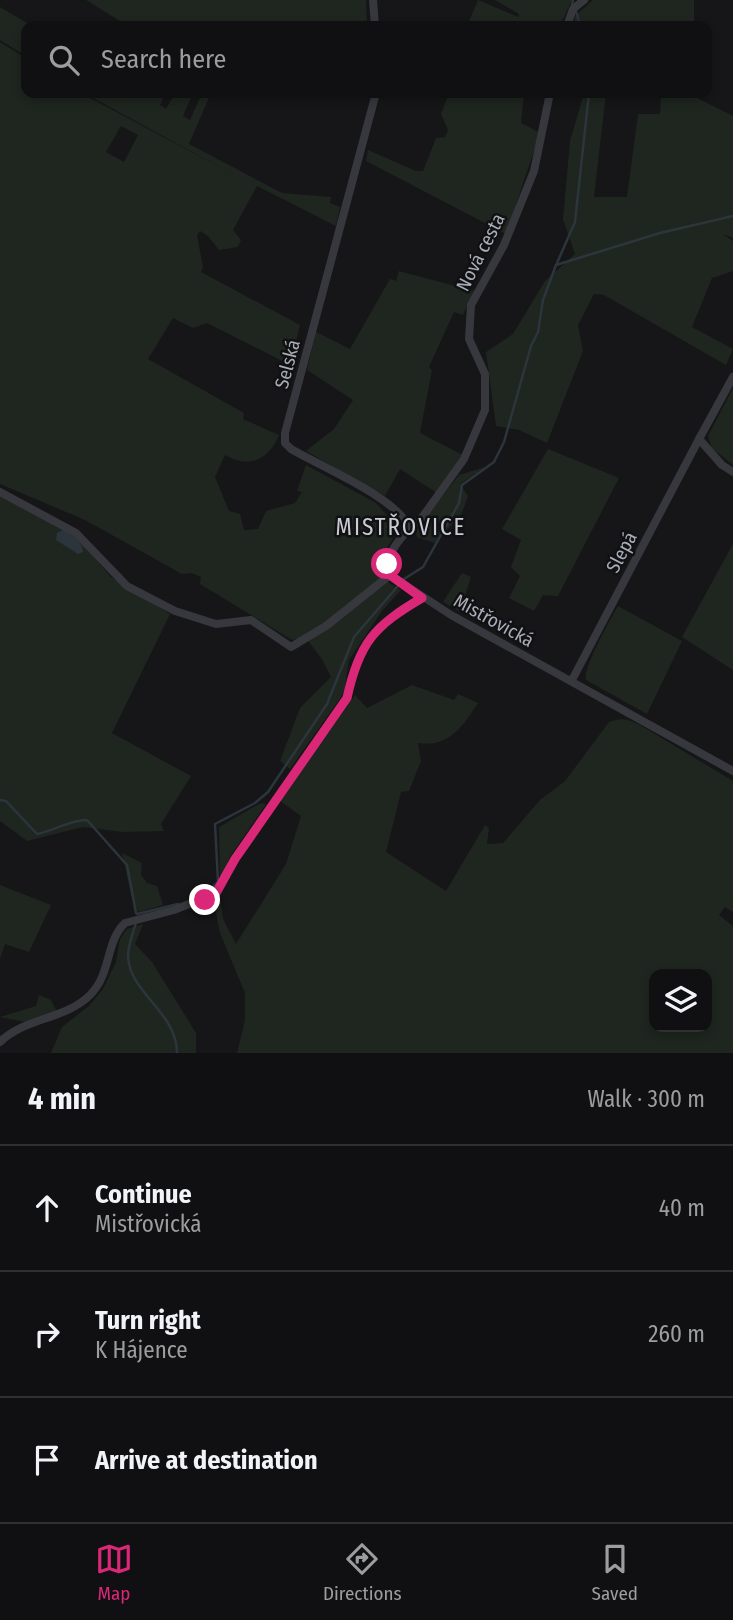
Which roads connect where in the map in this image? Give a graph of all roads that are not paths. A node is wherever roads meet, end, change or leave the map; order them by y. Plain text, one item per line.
1 (373, 0) edge
2 (584, 0) edge
3 (375, 21) edge
4 (569, 21) edge
5 (375, 98) edge
6 (549, 98) edge
7 (733, 377) edge
8 (699, 439) junction
9 (733, 472) edge
10 (0, 492) edge
11 (409, 529) junction
12 (397, 580) junction
13 (422, 598) junction
14 (572, 680) junction
15 (733, 771) edge
16 (0, 1042) edge

1 - 3 street
2 - 4 street
5 - 11 street, Selská
6 - 11 street, Nová cesta
7 - 8 street, Slepá
8 - 9 street
8 - 14 street, Slepá
10 - 12 street
11 - 12 street
12 - 13 street, Mistřovická
13 - 14 street, Mistřovická
13 - 16 street
14 - 15 street, Mistřovická

